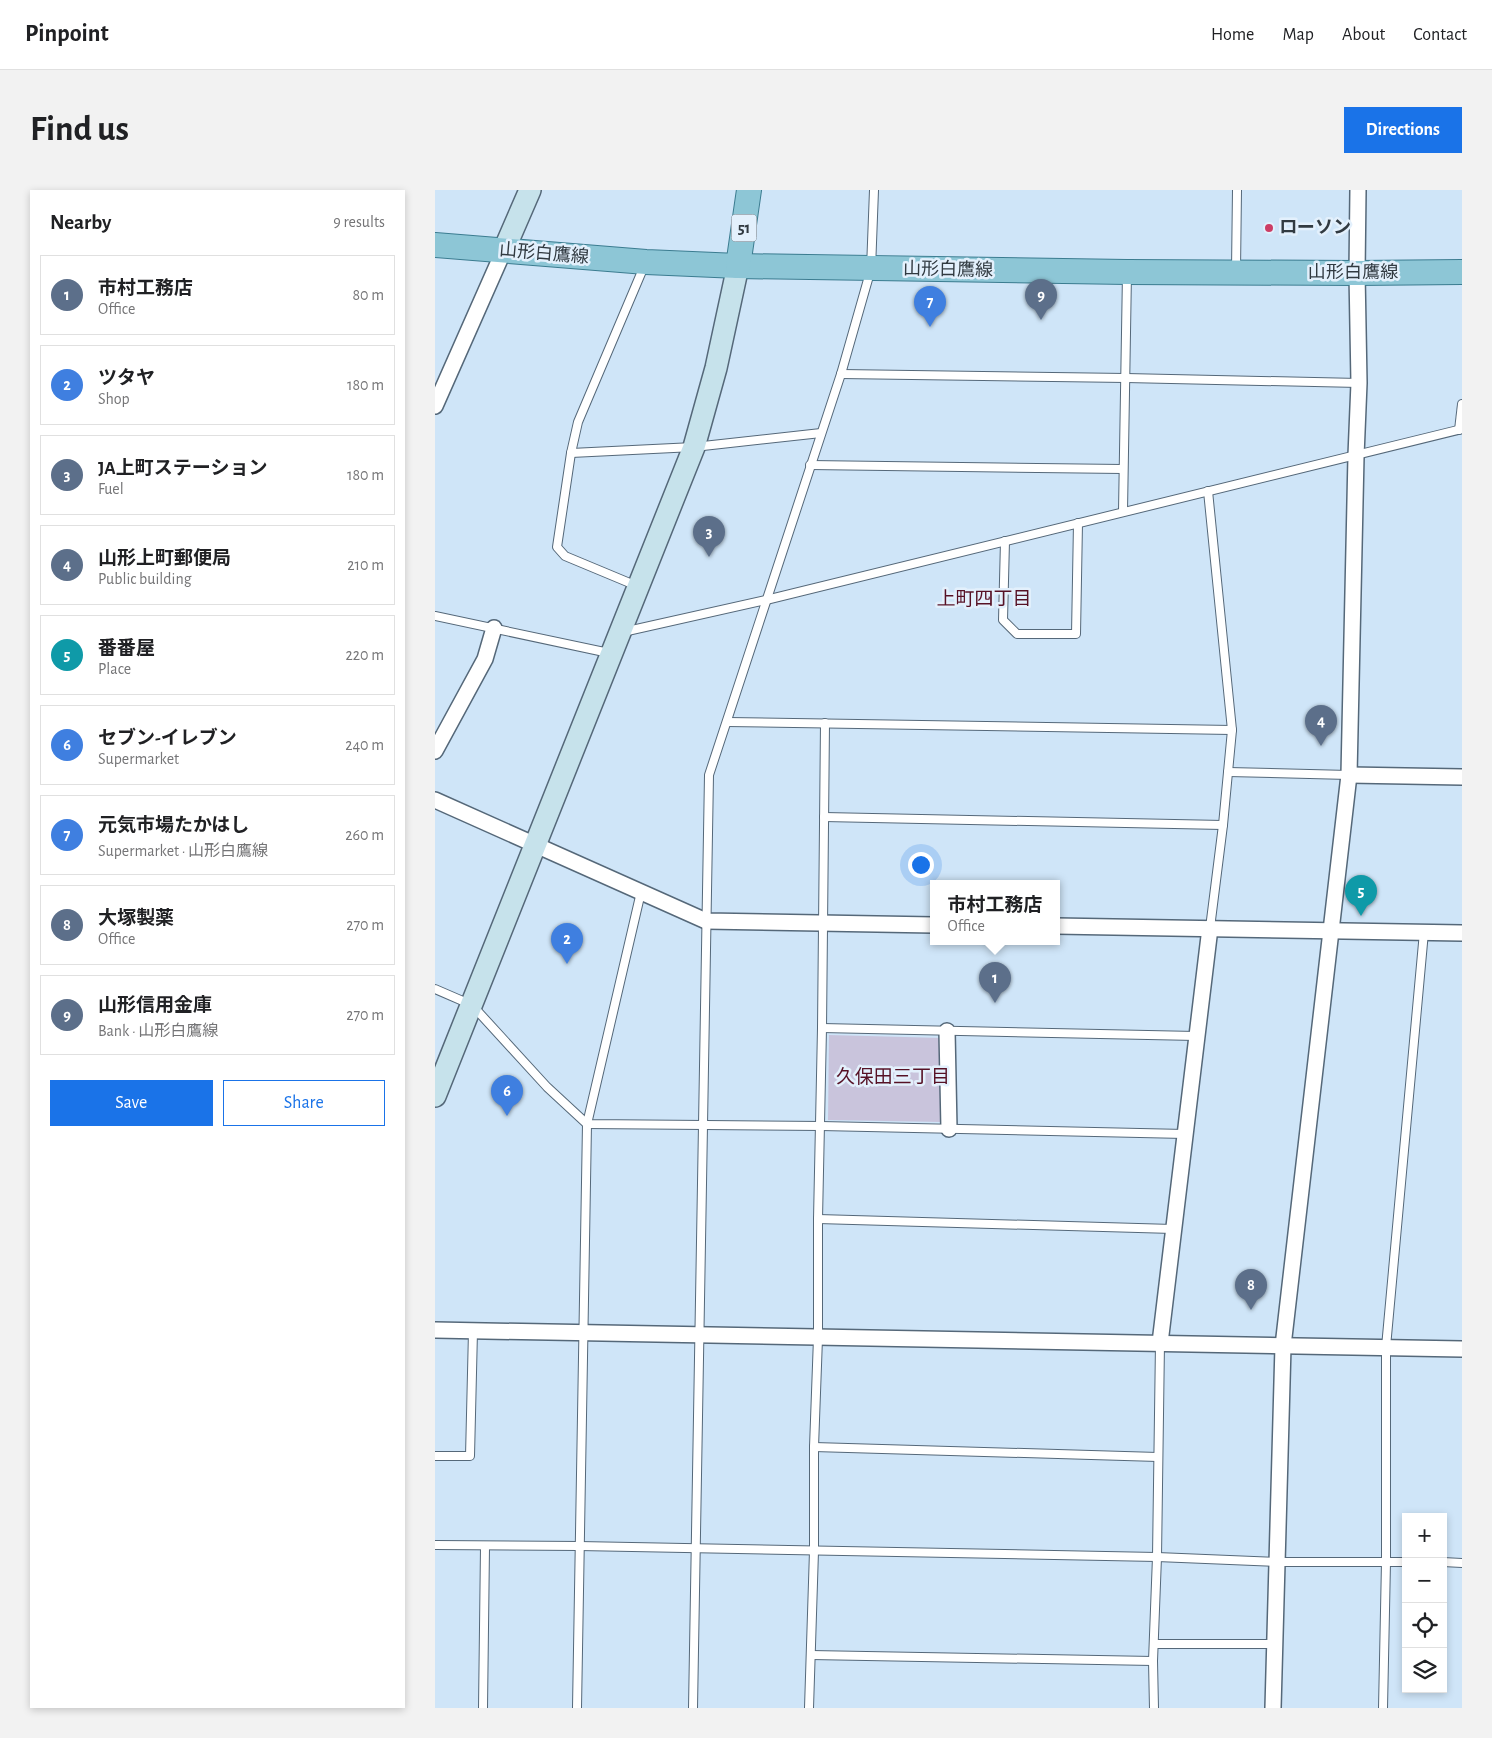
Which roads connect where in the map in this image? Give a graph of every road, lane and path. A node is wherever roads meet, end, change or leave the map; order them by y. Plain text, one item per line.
1 (530, 190) edge
2 (749, 190) edge
3 (874, 190) edge
4 (1237, 190) edge
5 (1358, 190) edge
6 (435, 245) edge
7 (504, 250) junction
8 (646, 262) junction
9 (738, 266) junction
10 (871, 269) junction
11 (1127, 272) junction
12 (1236, 272) junction
13 (1462, 272) edge
14 (1357, 273) junction
15 (841, 374) junction
16 (1126, 378) junction
17 (1359, 383) junction
18 (1462, 404) edge
19 (435, 406) edge
20 (1461, 430) edge
21 (821, 433) junction
22 (694, 447) junction
23 (571, 453) junction
24 (1355, 456) junction
25 (810, 465) junction
26 (1123, 469) junction
27 (1208, 491) junction
28 (1123, 511) junction
29 (1078, 523) junction
30 (1005, 541) junction
31 (639, 587) junction
32 (766, 600) junction
33 (435, 616) edge
34 (494, 628) junction
35 (621, 632) junction
36 (612, 654) junction
37 (727, 722) junction
38 (825, 722) junction
39 (1232, 730) junction
40 (435, 751) edge
41 (1228, 772) junction
42 (1349, 775) junction
43 (1462, 777) edge
44 (435, 800) edge
45 (824, 817) junction
46 (1223, 825) junction
47 (536, 844) junction
48 (641, 892) junction
49 (706, 921) junction
50 (823, 924) junction
51 (930, 925) edge
52 (1060, 926) edge
53 (1210, 928) junction
54 (1331, 930) junction
55 (1424, 932) junction
56 (1462, 933) edge
57 (435, 989) edge
58 (472, 1005) junction
59 (822, 1028) junction
60 (947, 1031) junction
61 (1196, 1036) junction
62 (435, 1096) edge
63 (587, 1124) junction
64 (703, 1124) junction
65 (821, 1126) junction
66 (949, 1129) junction
67 (1185, 1134) junction
68 (817, 1219) junction
69 (1173, 1229) junction
70 (435, 1330) edge
71 (473, 1331) junction
72 (584, 1334) junction
73 (701, 1336) junction
74 (818, 1338) junction
75 (1160, 1344) junction
76 (1283, 1346) junction
77 (1386, 1347) junction
78 (1462, 1349) edge
79 (814, 1447) junction
80 (435, 1456) edge
81 (1158, 1457) junction
82 (435, 1545) edge
83 (579, 1546) junction
84 (485, 1547) junction
85 (696, 1548) junction
86 (814, 1552) junction
87 (1157, 1557) junction
88 (1277, 1562) junction
89 (1386, 1562) junction
90 (1402, 1562) edge
91 (1447, 1562) edge
92 (1462, 1563) edge
93 (1154, 1644) junction
94 (1275, 1644) junction
95 (811, 1655) junction
96 (1153, 1662) junction
97 (483, 1708) edge
98 (577, 1708) edge
99 (693, 1708) edge
100 (809, 1708) edge
101 (1154, 1708) edge
102 (1273, 1708) edge
103 (1383, 1708) edge

1 - 7 street
2 - 9 main road, 51
3 - 10 lane
4 - 12 lane
5 - 14 street
6 - 7 main road, 山形白鷹線
7 - 8 main road, 山形白鷹線
7 - 19 street
8 - 9 main road, 山形白鷹線
8 - 23 lane
9 - 10 main road, 山形白鷹線
9 - 22 street
10 - 11 main road, 山形白鷹線
10 - 15 lane
11 - 12 main road, 山形白鷹線
11 - 16 lane
12 - 14 main road, 山形白鷹線
13 - 14 main road, 山形白鷹線
14 - 17 street
15 - 16 lane
15 - 21 lane
16 - 17 lane
16 - 26 lane
17 - 24 street
18 - 20 lane
20 - 24 lane
21 - 22 lane
21 - 25 lane
22 - 23 lane
22 - 31 street
23 - 31 lane
24 - 27 lane
24 - 42 street
25 - 26 lane
25 - 32 lane
26 - 28 lane
27 - 28 lane
27 - 39 lane
28 - 29 lane
29 - 30 lane
29 - 30 lane
30 - 32 lane
31 - 35 street
32 - 35 lane
32 - 37 lane
33 - 34 lane
34 - 36 lane
34 - 40 street
35 - 36 street
36 - 47 street
37 - 38 lane
37 - 49 lane
38 - 39 lane
38 - 45 lane
39 - 41 lane
41 - 42 lane
41 - 46 lane
42 - 43 street
42 - 54 street
44 - 47 street
45 - 46 lane
45 - 50 lane
46 - 53 lane
47 - 48 street
47 - 58 street
48 - 49 street
48 - 63 lane
49 - 50 street
49 - 64 lane
50 - 51 street
50 - 59 lane
52 - 53 street
53 - 54 street
53 - 61 street
54 - 55 street
54 - 76 street
55 - 56 street
55 - 77 lane
57 - 58 lane
58 - 62 street
58 - 63 lane
59 - 60 lane
59 - 65 lane
60 - 61 lane
60 - 66 street
61 - 67 street
63 - 64 lane
63 - 72 lane
64 - 65 lane
64 - 73 lane
65 - 66 lane
65 - 68 lane
66 - 67 lane
67 - 69 street
68 - 69 lane
68 - 74 lane
69 - 75 street
70 - 71 street
71 - 72 street
71 - 80 lane
72 - 73 street
72 - 83 lane
73 - 74 street
73 - 85 lane
74 - 75 street
74 - 79 lane
75 - 76 street
75 - 81 lane
76 - 77 street
76 - 88 street
77 - 78 street
77 - 89 lane
79 - 81 lane
79 - 86 lane
81 - 87 lane
82 - 84 lane
83 - 84 lane
83 - 85 lane
83 - 98 lane
84 - 97 lane
85 - 86 lane
85 - 99 lane
86 - 87 lane
86 - 95 lane
87 - 88 lane
87 - 93 lane
88 - 89 lane
88 - 94 street
89 - 90 lane
89 - 103 lane
91 - 92 lane
93 - 94 lane
93 - 96 lane
94 - 102 street
95 - 96 lane
95 - 100 lane
96 - 101 lane

